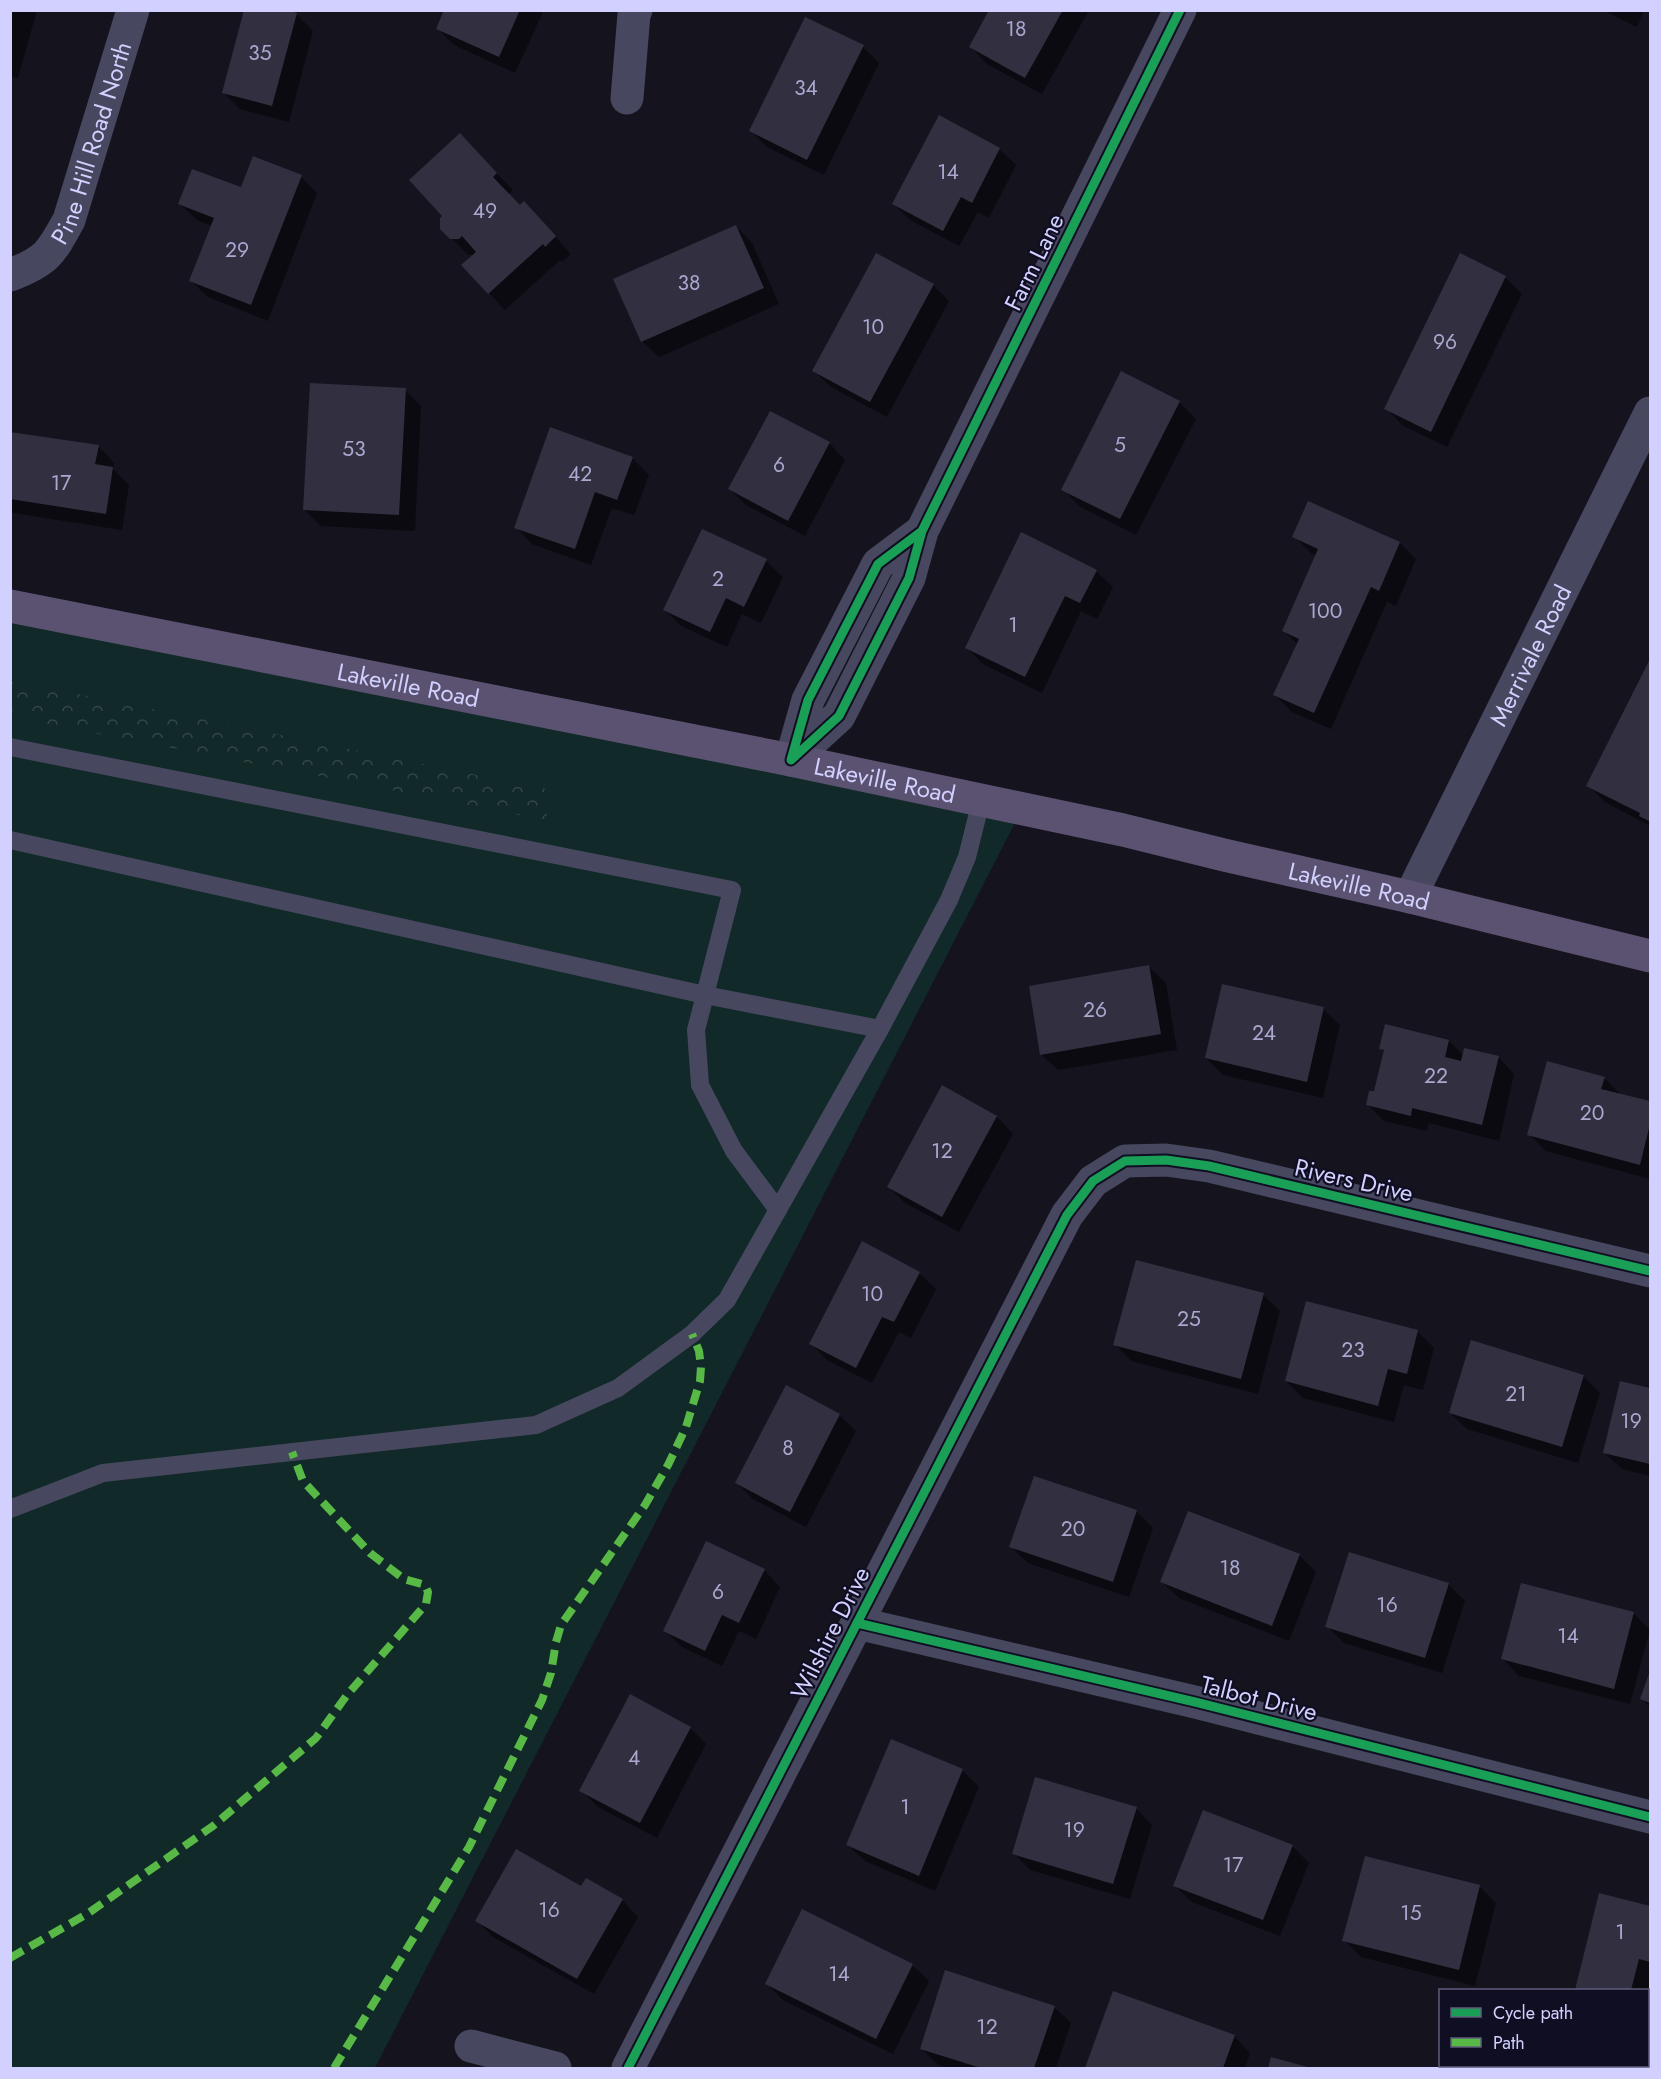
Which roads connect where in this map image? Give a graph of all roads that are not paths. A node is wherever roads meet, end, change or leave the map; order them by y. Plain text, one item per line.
1 (133, 10) edge
2 (636, 10) edge
3 (1180, 10) edge
4 (627, 98) dead end
5 (22, 270) edge
6 (1650, 413) edge
7 (10, 606) edge
8 (10, 747) edge
9 (791, 760) junction
10 (981, 801) junction
11 (10, 840) edge
12 (1410, 897) junction
13 (1650, 956) edge
14 (705, 995) junction
15 (880, 1029) junction
16 (778, 1210) junction
17 (1067, 1215) joint
18 (1650, 1271) edge
19 (10, 1509) edge
20 (857, 1623) junction
21 (1650, 1817) edge
22 (471, 2046) dead end
23 (555, 2068) edge
24 (628, 2068) edge

1 - 5 street, Pine Hill Road North
2 - 4 street
3 - 9 street, Farm Lane
6 - 12 street, Merrivale Road
7 - 9 main road, Lakeville Road
8 - 14 lane
9 - 10 main road, Lakeville Road
10 - 12 main road, Lakeville Road
10 - 15 lane
11 - 14 lane
12 - 13 main road, Lakeville Road
14 - 15 lane
14 - 16 lane
15 - 16 lane
16 - 19 lane
17 - 18 street, Rivers Drive
17 - 20 street, Wilshire Drive
20 - 21 street, Talbot Drive
20 - 24 street, Wilshire Drive
22 - 23 street

